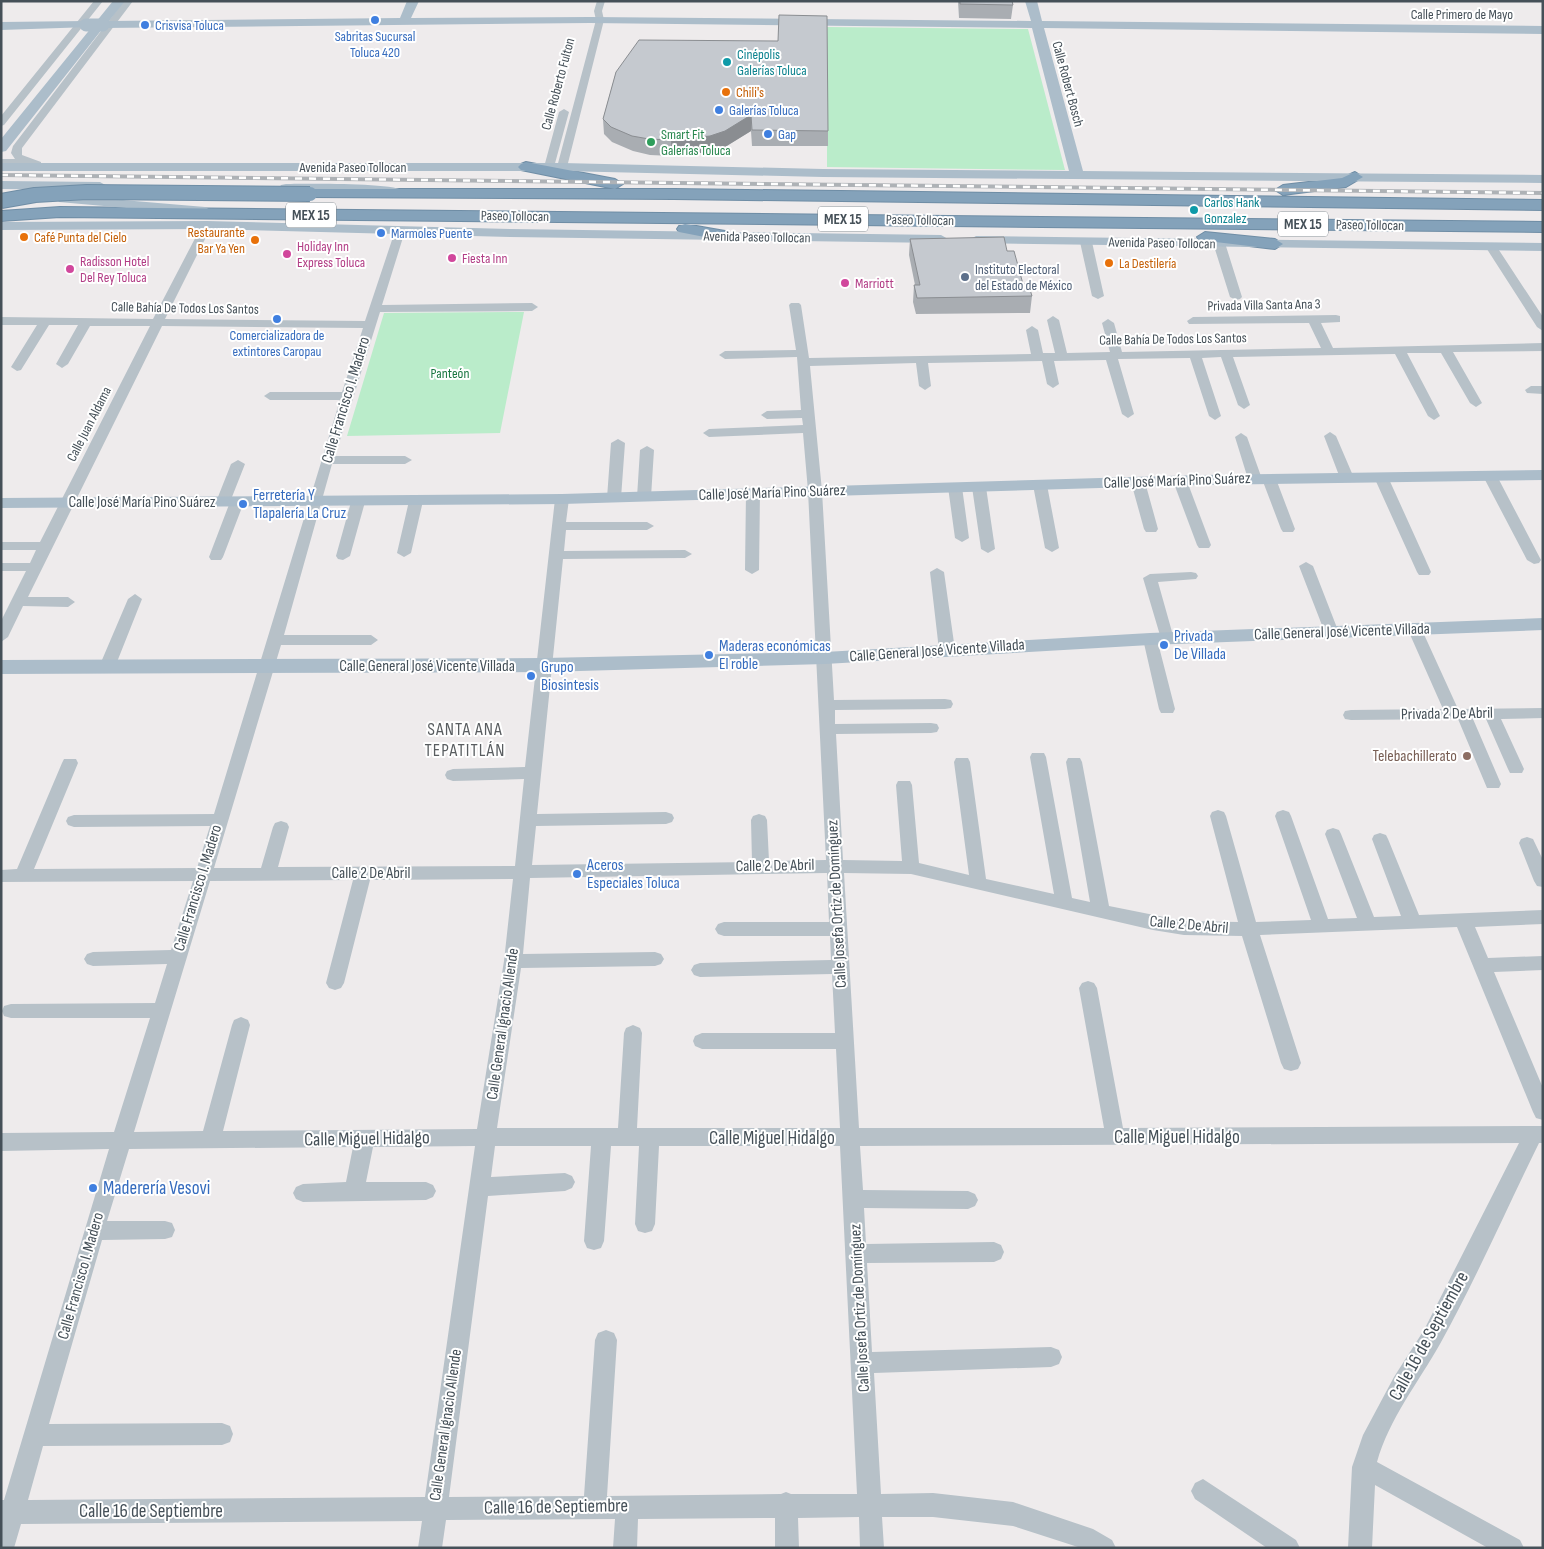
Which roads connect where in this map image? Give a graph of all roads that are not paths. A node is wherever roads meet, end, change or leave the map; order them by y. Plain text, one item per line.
1 (99, 1) edge
2 (108, 1) edge
3 (119, 1) edge
4 (129, 1) edge
5 (413, 1) edge
6 (601, 1) edge
7 (1031, 1) edge
8 (596, 17) junction
9 (404, 22) junction
10 (83, 23) junction
11 (107, 24) junction
12 (1037, 25) junction
13 (1, 26) edge
14 (1543, 30) edge
15 (582, 48) dead end
16 (568, 100) dead end
17 (1, 123) edge
18 (1, 132) edge
19 (1, 148) edge
20 (2, 164) edge
21 (43, 165) junction
22 (526, 167) junction
23 (556, 167) junction
24 (1077, 175) junction
25 (1354, 177) junction
26 (1543, 179) edge
27 (1, 185) edge
28 (410, 193) junction
29 (1, 194) edge
30 (674, 194) junction
31 (1, 201) edge
32 (1194, 201) junction
33 (1543, 205) edge
34 (385, 214) junction
35 (237, 215) junction
36 (1, 216) edge
37 (621, 217) junction
38 (1064, 221) junction
39 (207, 225) junction
40 (1, 226) edge
41 (265, 227) junction
42 (1543, 227) edge
43 (400, 231) junction
44 (724, 236) junction
45 (1086, 242) junction
46 (1219, 243) junction
47 (1275, 244) junction
48 (1490, 246) junction
49 (1543, 247) edge
50 (1098, 296) dead end
51 (1236, 297) dead end
52 (796, 305) dead end
53 (532, 307) dead end
54 (372, 317) junction
55 (1336, 318) dead end
56 (1313, 319) junction
57 (1053, 320) dead end
58 (1, 321) edge
59 (1193, 321) dead end
60 (45, 322) junction
61 (86, 322) junction
62 (157, 323) junction
63 (1108, 323) dead end
64 (1543, 327) edge
65 (1032, 330) dead end
66 (1543, 347) edge
67 (1445, 349) junction
68 (725, 350) dead end
69 (1399, 350) junction
70 (1329, 351) junction
71 (802, 353) junction
72 (1226, 353) junction
73 (1195, 354) junction
74 (1114, 356) junction
75 (1042, 357) junction
76 (1062, 357) junction
77 (922, 360) junction
78 (62, 364) dead end
79 (17, 367) dead end
80 (1053, 384) dead end
81 (925, 386) dead end
82 (270, 396) dead end
83 (347, 396) junction
84 (1476, 402) dead end
85 (1244, 405) dead end
86 (1128, 414) dead end
87 (768, 415) dead end
88 (1215, 416) dead end
89 (1434, 416) dead end
90 (808, 422) junction
91 (709, 433) dead end
92 (1330, 436) dead end
93 (1241, 438) dead end
94 (618, 443) dead end
95 (647, 450) dead end
96 (327, 460) junction
97 (405, 460) dead end
98 (238, 464) dead end
99 (1543, 475) edge
100 (1490, 476) junction
101 (1381, 477) junction
102 (1348, 478) junction
103 (1262, 479) junction
104 (1180, 481) junction
105 (1138, 482) junction
106 (1040, 485) junction
107 (979, 487) junction
108 (955, 488) junction
109 (815, 491) junction
110 (753, 493) junction
111 (644, 497) junction
112 (614, 498) junction
113 (562, 499) junction
114 (416, 501) junction
115 (66, 502) junction
116 (230, 502) junction
117 (316, 502) junction
118 (358, 502) junction
119 (1, 503) edge
120 (559, 526) junction
121 (647, 526) dead end
122 (1150, 529) dead end
123 (1288, 529) dead end
124 (962, 538) dead end
125 (1204, 544) dead end
126 (1, 546) edge
127 (47, 546) junction
128 (1052, 548) dead end
129 (988, 549) dead end
130 (404, 553) dead end
131 (685, 554) dead end
132 (556, 555) junction
133 (342, 556) dead end
134 (216, 557) dead end
135 (1534, 560) dead end
136 (1306, 566) dead end
137 (1, 567) edge
138 (36, 567) junction
139 (752, 570) dead end
140 (937, 572) dead end
141 (1424, 572) dead end
142 (1191, 576) dead end
143 (136, 599) dead end
144 (68, 602) dead end
145 (18, 604) junction
146 (1, 606) edge
147 (1543, 624) edge
148 (1415, 630) junction
149 (1332, 633) junction
150 (1, 638) edge
151 (1158, 639) junction
152 (274, 640) junction
153 (371, 640) dead end
154 (947, 650) junction
155 (825, 658) junction
156 (544, 665) junction
157 (1, 667) edge
158 (107, 667) junction
159 (267, 667) junction
160 (944, 704) dead end
161 (827, 705) junction
162 (1167, 709) dead end
163 (1491, 713) junction
164 (1543, 713) edge
165 (1458, 714) junction
166 (1351, 715) dead end
167 (931, 728) dead end
168 (829, 729) junction
169 (1038, 757) dead end
170 (962, 762) dead end
171 (1074, 762) dead end
172 (70, 763) dead end
173 (1516, 769) dead end
174 (532, 773) junction
175 (453, 775) dead end
176 (1493, 784) dead end
177 (904, 785) dead end
178 (1218, 816) dead end
179 (1283, 816) dead end
180 (666, 818) dead end
181 (219, 820) junction
182 (528, 820) junction
183 (759, 820) dead end
184 (74, 821) dead end
185 (281, 827) dead end
186 (1333, 834) dead end
187 (1380, 839) dead end
188 (1527, 843) dead end
189 (761, 866) junction
190 (834, 866) junction
191 (910, 868) junction
192 (522, 872) junction
193 (363, 873) junction
194 (202, 874) junction
195 (268, 874) junction
196 (1, 876) edge
197 (23, 876) junction
198 (1543, 881) edge
199 (978, 882) junction
200 (1064, 903) junction
201 (1101, 912) junction
202 (1543, 917) edge
203 (1463, 920) junction
204 (1412, 921) junction
205 (1368, 923) junction
206 (1322, 926) junction
207 (724, 929) dead end
208 (837, 929) junction
209 (1249, 929) junction
210 (178, 957) junction
211 (93, 958) dead end
212 (655, 960) dead end
213 (513, 961) junction
214 (1543, 963) edge
215 (1482, 965) junction
216 (840, 968) junction
217 (700, 970) dead end
218 (335, 983) dead end
219 (1088, 988) dead end
220 (163, 1010) junction
221 (11, 1011) dead end
222 (241, 1025) dead end
223 (633, 1032) dead end
224 (702, 1041) dead end
225 (845, 1041) junction
226 (1291, 1063) dead end
227 (1543, 1112) edge
228 (1538, 1134) edge
229 (486, 1137) junction
230 (649, 1137) junction
231 (602, 1138) junction
232 (627, 1138) junction
233 (850, 1138) junction
234 (1115, 1138) junction
235 (365, 1139) junction
236 (211, 1140) junction
237 (122, 1141) junction
238 (1, 1142) edge
239 (565, 1182) dead end
240 (481, 1186) junction
241 (354, 1191) junction
242 (426, 1191) dead end
243 (303, 1193) dead end
244 (854, 1199) junction
245 (968, 1200) dead end
246 (645, 1224) dead end
247 (165, 1230) dead end
248 (94, 1231) junction
249 (594, 1241) dead end
250 (994, 1252) dead end
251 (857, 1254) junction
252 (606, 1340) dead end
253 (1051, 1357) dead end
254 (862, 1363) junction
255 (222, 1434) dead end
256 (34, 1435) junction
257 (1364, 1467) junction
258 (1203, 1491) dead end
259 (786, 1504) junction
260 (870, 1504) junction
261 (627, 1506) junction
262 (594, 1507) junction
263 (434, 1509) junction
264 (7, 1512) edge
265 (2, 1548) edge
266 (430, 1548) edge
267 (625, 1548) edge
268 (787, 1548) edge
269 (872, 1548) edge
270 (1104, 1548) edge
271 (1288, 1548) edge
272 (1360, 1548) edge
273 (1512, 1548) edge

1 - 10 street
2 - 18 main road
3 - 19 main road
4 - 11 street
5 - 9 main road
6 - 8 street, Calle Roberto Fulton
7 - 12 main road, Calle Robert Bosch
8 - 9 main road, Calle Primero de Mayo
8 - 12 main road, Calle Primero de Mayo
8 - 15 street, Calle Roberto Fulton
8 - 23 street, Calle Roberto Fulton
9 - 11 main road, Calle Primero de Mayo
10 - 11 main road, Calle Primero de Mayo, bridge
10 - 13 main road, Calle Primero de Mayo
10 - 17 street
11 - 21 street
12 - 14 main road, Calle Primero de Mayo
12 - 24 main road, Calle Robert Bosch
16 - 23 street, Calle Roberto Fulton
20 - 21 main road, Avenida Paseo Tollocan
21 - 22 main road, Avenida Paseo Tollocan
22 - 23 main road, Avenida Paseo Tollocan
22 - 30 highway
23 - 24 main road, Avenida Paseo Tollocan
24 - 25 main road, Avenida Paseo Tollocan
25 - 26 main road, Avenida Paseo Tollocan
25 - 32 highway
27 - 28 main road, Avenida Paseo Tollocan / MEX 15
28 - 30 highway, Paseo Tollocan / MEX 15
28 - 31 highway, Avenida Paseo Tollocan, bridge
29 - 35 main road, MEX 15
30 - 32 highway, Paseo Tollocan / MEX 15
32 - 33 highway, Paseo Tollocan / MEX 15
34 - 35 highway, Paseo Tollocan / MEX 15
34 - 37 highway, Paseo Tollocan / MEX 15
34 - 41 highway
35 - 36 highway
37 - 38 highway, Paseo Tollocan / MEX 15
37 - 44 highway
38 - 42 highway, Paseo Tollocan / MEX 15
38 - 47 highway
39 - 40 main road, Avenida Paseo Tollocan
39 - 41 main road, Avenida Paseo Tollocan
39 - 62 street, Calle Juan Aldama
41 - 43 main road, Avenida Paseo Tollocan
43 - 44 main road, Avenida Paseo Tollocan
43 - 54 street, Calle Francisco I. Madero
44 - 45 main road, Avenida Paseo Tollocan
45 - 46 main road, Avenida Paseo Tollocan
45 - 50 street
46 - 47 main road, Avenida Paseo Tollocan
46 - 51 street
47 - 48 main road, Avenida Paseo Tollocan
48 - 49 main road, Avenida Paseo Tollocan
48 - 64 street
52 - 71 street, Calle Josefa Ortiz de Domínguez
53 - 54 street, Calle Bahía De Todos Los Santos
54 - 62 street, Calle Bahía De Todos Los Santos
54 - 83 street, Calle Francisco I. Madero
55 - 56 street, Privada Villa Santa Ana 3
56 - 59 street, Privada Villa Santa Ana 3
56 - 70 street
57 - 76 street
58 - 60 street, Calle Bahía De Todos Los Santos
60 - 61 street, Calle Bahía De Todos Los Santos
60 - 79 street
61 - 62 street, Calle Bahía De Todos Los Santos
61 - 78 street
62 - 115 street, Calle Juan Aldama
63 - 74 street
65 - 75 street
66 - 67 street, Calle Bahía De Todos Los Santos
67 - 69 street, Calle Bahía De Todos Los Santos
67 - 84 street
68 - 71 street, Calle Bahía De Todos Los Santos
69 - 70 street, Calle Bahía De Todos Los Santos
69 - 89 street
70 - 72 street, Calle Bahía De Todos Los Santos
71 - 77 street, Calle Bahía De Todos Los Santos
71 - 90 street, Calle Josefa Ortiz de Domínguez
72 - 73 street, Calle Bahía De Todos Los Santos
72 - 85 street
73 - 74 street, Calle Bahía De Todos Los Santos
73 - 88 street
74 - 76 street, Calle Bahía De Todos Los Santos
74 - 86 street
75 - 76 street, Calle Bahía De Todos Los Santos
75 - 77 street, Calle Bahía De Todos Los Santos
75 - 80 street
77 - 81 street
82 - 83 street
83 - 96 street, Calle Francisco I. Madero
87 - 90 street
90 - 91 street
90 - 109 street, Calle Josefa Ortiz de Domínguez
92 - 102 street
93 - 103 street
94 - 112 street
95 - 111 street
96 - 97 street
96 - 117 street, Calle Francisco I. Madero
98 - 116 street
99 - 100 main road, Calle José María Pino Suárez
100 - 101 main road, Calle José María Pino Suárez
100 - 135 street
101 - 102 main road, Calle José María Pino Suárez
101 - 141 street
102 - 103 main road, Calle José María Pino Suárez
103 - 104 main road, Calle José María Pino Suárez
103 - 123 street
104 - 105 main road, Calle José María Pino Suárez
104 - 125 street
105 - 106 main road, Calle José María Pino Suárez
105 - 122 street
106 - 107 main road, Calle José María Pino Suárez
106 - 128 street
107 - 108 main road, Calle José María Pino Suárez
107 - 129 street
108 - 109 main road, Calle José María Pino Suárez
108 - 124 street
109 - 110 main road, Calle José María Pino Suárez
109 - 155 street, Calle Josefa Ortiz de Domínguez
110 - 111 main road, Calle José María Pino Suárez
110 - 139 street
111 - 112 main road, Calle José María Pino Suárez
112 - 113 main road, Calle José María Pino Suárez
113 - 114 main road, Calle José María Pino Suárez
113 - 120 street, Calle General Ignacio Allende
114 - 118 main road, Calle José María Pino Suárez
114 - 130 street
115 - 116 main road, Calle José María Pino Suárez
115 - 119 main road, Calle José María Pino Suárez
115 - 127 street, Calle Juan Aldama
116 - 117 main road, Calle José María Pino Suárez
116 - 134 street
117 - 118 main road, Calle José María Pino Suárez
117 - 152 street, Calle Francisco I. Madero
118 - 133 street
120 - 121 street
120 - 132 street, Calle General Ignacio Allende
126 - 127 street
127 - 138 street, Calle Juan Aldama
131 - 132 street
132 - 156 street, Calle General Ignacio Allende
136 - 149 street
137 - 138 street
138 - 145 street, Calle Juan Aldama
140 - 154 street
142 - 151 street
143 - 158 street
144 - 145 street
145 - 146 street
145 - 150 street, Calle Juan Aldama
147 - 148 main road, Calle General José Vicente Villada
148 - 149 main road, Calle General José Vicente Villada
148 - 165 street
149 - 151 main road, Calle General José Vicente Villada
151 - 154 main road, Calle General José Vicente Villada
151 - 162 street
152 - 153 street
152 - 159 street, Calle Francisco I. Madero
154 - 155 main road, Calle General José Vicente Villada
155 - 156 main road, Calle General José Vicente Villada
155 - 161 street, Calle Josefa Ortiz de Domínguez
156 - 159 main road, Calle General José Vicente Villada
156 - 174 street, Calle General Ignacio Allende
157 - 158 main road, Calle General José Vicente Villada
158 - 159 main road, Calle General José Vicente Villada
159 - 181 street, Calle Francisco I. Madero
160 - 161 street
161 - 168 street, Calle Josefa Ortiz de Domínguez
163 - 164 street, Privada 2 De Abril
163 - 165 street, Privada 2 De Abril
163 - 173 street
165 - 166 street, Privada 2 De Abril
165 - 176 street
167 - 168 street
168 - 190 street, Calle Josefa Ortiz de Domínguez
169 - 200 street
170 - 199 street
171 - 201 street
172 - 197 street
174 - 175 street
174 - 182 street, Calle General Ignacio Allende
177 - 191 street
178 - 209 street
179 - 206 street
180 - 182 street
181 - 184 street
181 - 194 street, Calle Francisco I. Madero
182 - 192 street, Calle General Ignacio Allende
183 - 189 street
185 - 195 street
186 - 205 street
187 - 204 street
188 - 198 street
189 - 190 street, Calle 2 De Abril
189 - 192 street, Calle 2 De Abril
190 - 191 street, Calle 2 De Abril
190 - 208 street, Calle Josefa Ortiz de Domínguez
191 - 199 street, Calle 2 De Abril
192 - 193 street, Calle 2 De Abril
192 - 213 street, Calle General Ignacio Allende
193 - 195 street, Calle 2 De Abril
193 - 218 street
194 - 195 street, Calle 2 De Abril
194 - 197 street, Calle 2 De Abril
194 - 210 street, Calle Francisco I. Madero
196 - 197 street, Calle 2 De Abril
199 - 200 street, Calle 2 De Abril
200 - 201 street, Calle 2 De Abril
201 - 209 street, Calle 2 De Abril
202 - 203 street, Calle 2 De Abril
203 - 204 street, Calle 2 De Abril
203 - 215 street
204 - 205 street, Calle 2 De Abril
205 - 206 street, Calle 2 De Abril
206 - 209 street, Calle 2 De Abril
207 - 208 street
208 - 216 street, Calle Josefa Ortiz de Domínguez
209 - 226 street
210 - 211 street
210 - 220 street, Calle Francisco I. Madero
212 - 213 street
213 - 229 street, Calle General Ignacio Allende
214 - 215 street
215 - 227 street
216 - 217 street
216 - 225 street, Calle Josefa Ortiz de Domínguez
219 - 234 street
220 - 221 street
220 - 237 street, Calle Francisco I. Madero
222 - 236 street
223 - 232 street
224 - 225 street
225 - 233 street, Calle Josefa Ortiz de Domínguez
228 - 234 street, Calle Miguel Hidalgo
228 - 257 street, Calle 16 de Septiembre
229 - 231 street, Calle Miguel Hidalgo
229 - 235 street, Calle Miguel Hidalgo
229 - 240 street, Calle General Ignacio Allende
230 - 232 street, Calle Miguel Hidalgo
230 - 233 street, Calle Miguel Hidalgo
230 - 246 street
231 - 232 street, Calle Miguel Hidalgo
231 - 249 street
233 - 234 street, Calle Miguel Hidalgo
233 - 244 street, Calle Josefa Ortiz de Domínguez
235 - 236 street, Calle Miguel Hidalgo
235 - 241 street
236 - 237 street, Calle Miguel Hidalgo
237 - 238 street, Calle Miguel Hidalgo
237 - 248 street, Calle Francisco I. Madero
239 - 240 street
240 - 263 street, Calle General Ignacio Allende
241 - 242 street
241 - 243 street
244 - 245 street
244 - 251 street, Calle Josefa Ortiz de Domínguez
247 - 248 street
248 - 256 street, Calle Francisco I. Madero
250 - 251 street
251 - 254 street, Calle Josefa Ortiz de Domínguez
252 - 262 street
253 - 254 street
254 - 260 street, Calle Josefa Ortiz de Domínguez
255 - 256 street
256 - 264 street, Calle Francisco I. Madero
257 - 272 street, Calle 16 de Septiembre
257 - 273 street
258 - 271 street
259 - 260 street, Calle 16 de Septiembre
259 - 261 street, Calle 16 de Septiembre
259 - 268 street
260 - 269 street, Calle Josefa Ortiz de Domínguez
260 - 270 street, Calle 16 de Septiembre
261 - 262 street, Calle 16 de Septiembre
261 - 267 street
262 - 263 street, Calle 16 de Septiembre
263 - 264 street, Calle 16 de Septiembre
263 - 266 street, Calle General Ignacio Allende
264 - 265 street, Calle Francisco I. Madero

